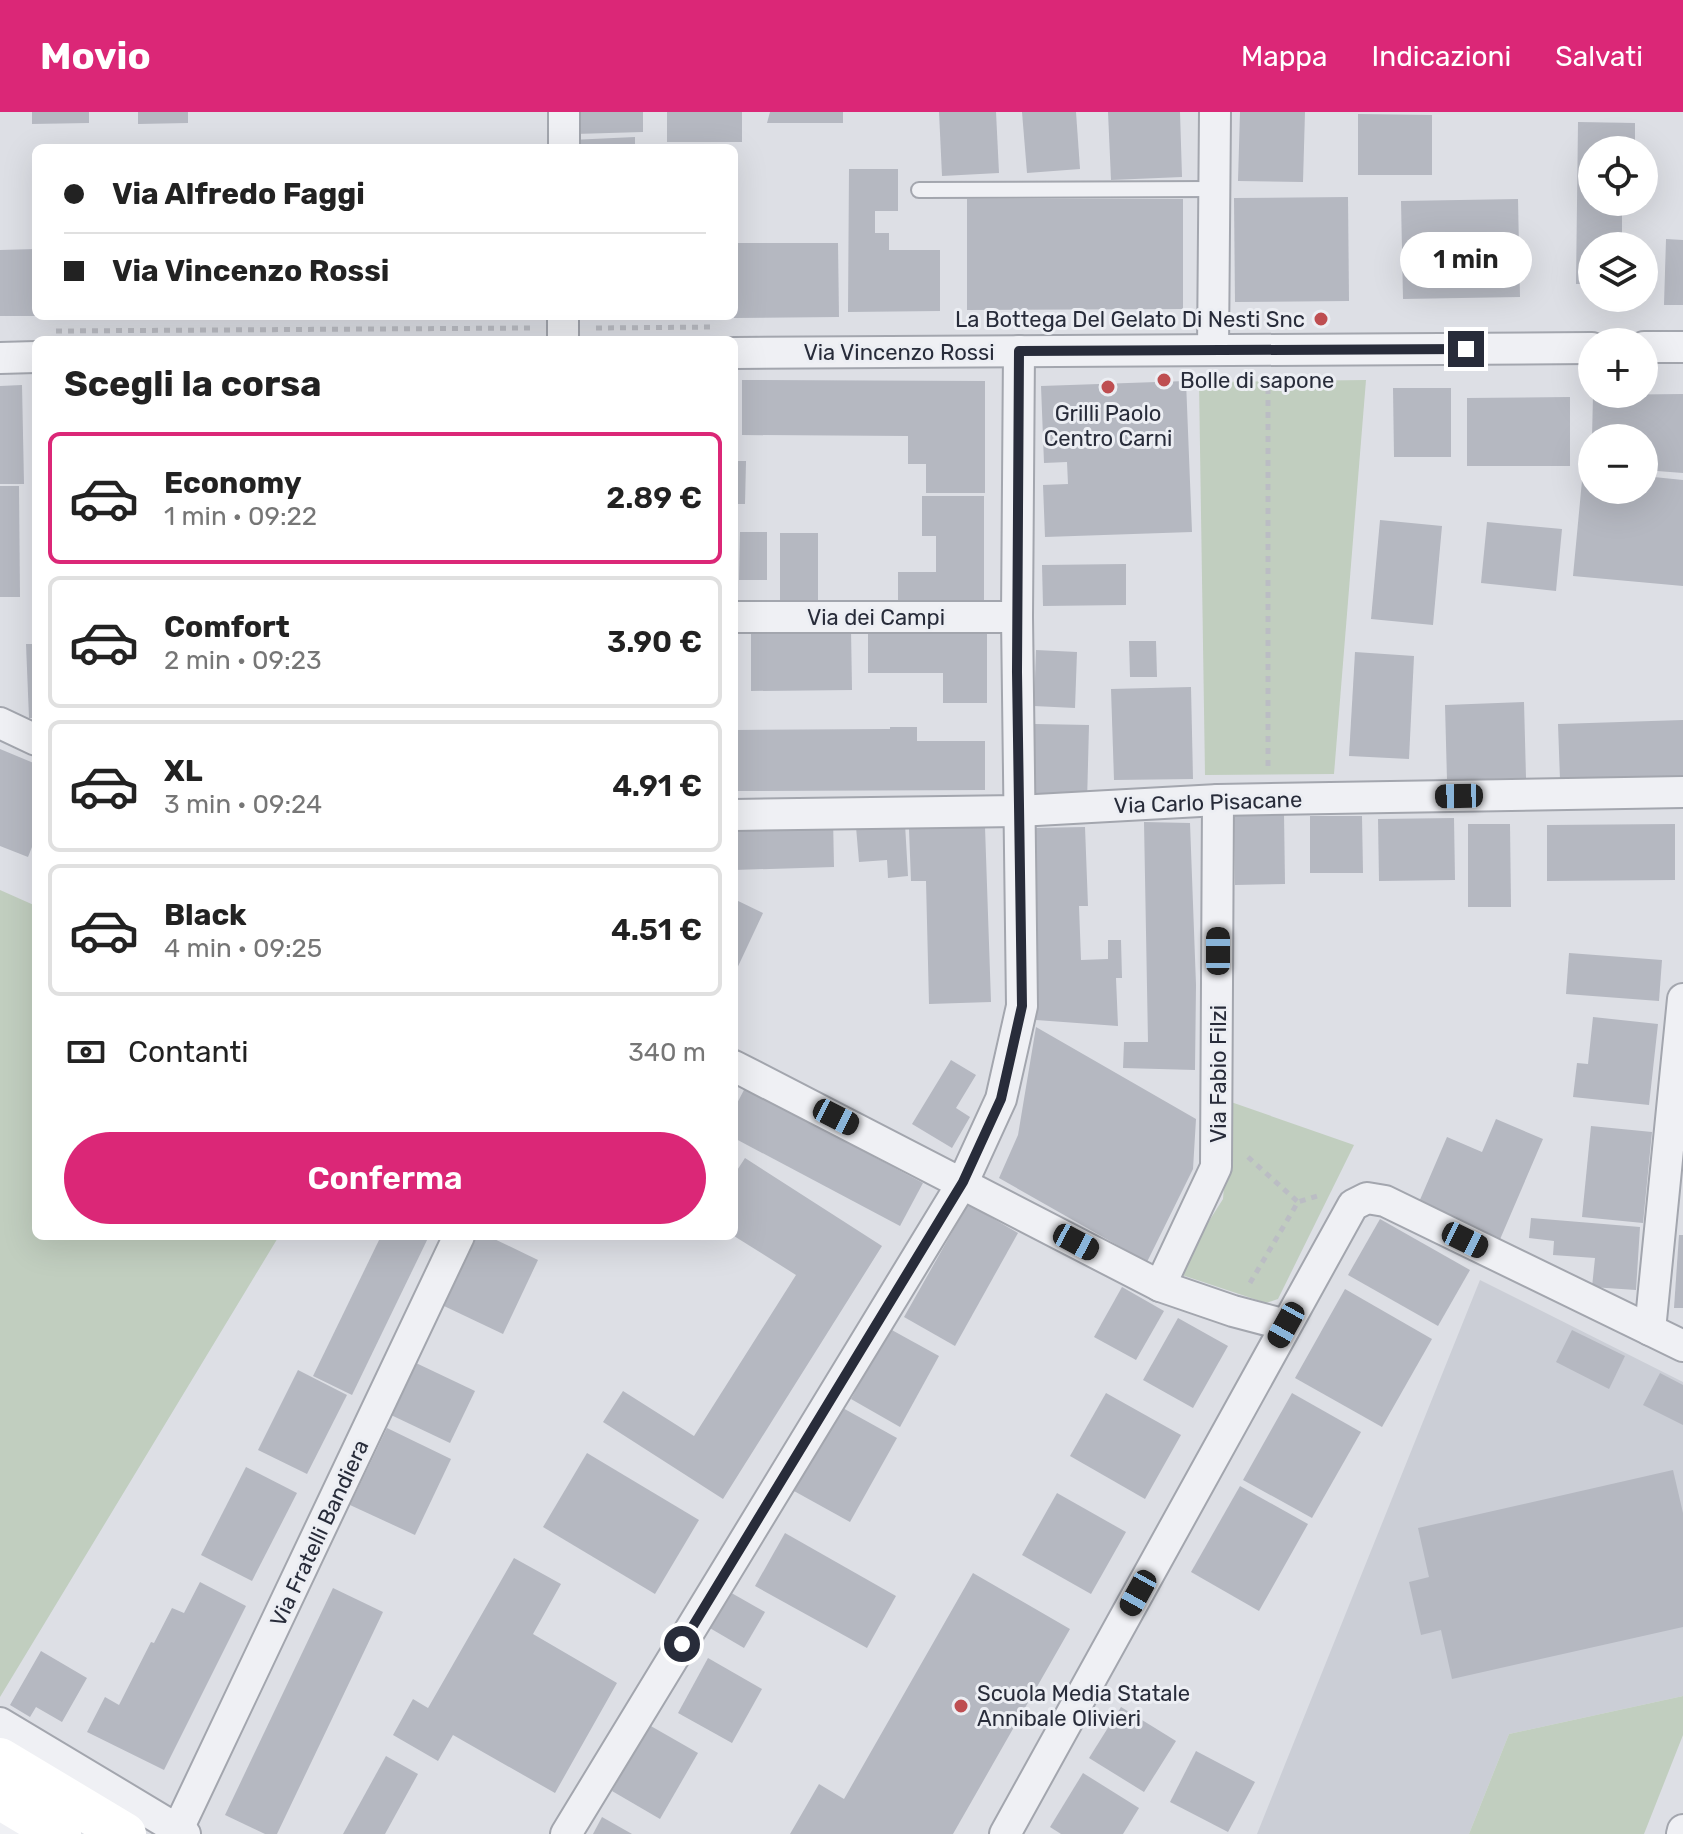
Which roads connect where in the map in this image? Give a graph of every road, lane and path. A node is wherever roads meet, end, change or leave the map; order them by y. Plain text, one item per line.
1 (564, 112) edge
2 (1215, 112) edge
3 (564, 144) edge
4 (1214, 189) junction
5 (919, 190) dead end
6 (1658, 347) edge
7 (1683, 347) edge
8 (1578, 348) edge
9 (1213, 350) junction
10 (1019, 351) junction
11 (738, 353) edge
12 (32, 357) edge
13 (0, 358) edge
14 (1268, 375) dead end
15 (738, 617) edge
16 (1017, 617) junction
17 (0, 723) edge
18 (32, 738) edge
19 (1683, 792) edge
20 (1268, 799) junction
21 (1218, 800) junction
22 (1018, 811) junction
23 (738, 815) edge
24 (1683, 999) edge
25 (738, 1068) edge
26 (1218, 1131) junction
27 (963, 1182) junction
28 (1330, 1192) dead end
29 (1298, 1202) junction
30 (457, 1240) edge
31 (1160, 1286) junction
32 (1233, 1311) junction
33 (1286, 1325) junction
34 (1650, 1330) junction
35 (1683, 1346) edge
36 (0, 1723) edge
37 (0, 1759) edge
38 (0, 1798) edge
39 (0, 1823) edge
40 (181, 1832) edge
41 (18, 1834) edge
42 (60, 1834) edge
43 (125, 1834) edge
44 (566, 1834) edge
45 (1005, 1834) edge

1 - 3 street
2 - 4 street
4 - 5 lane
4 - 9 street
6 - 7 street
8 - 9 street, Via Vincenzo Rossi
9 - 10 street, Via Vincenzo Rossi
10 - 11 street, Via Vincenzo Rossi
10 - 16 street
12 - 13 street
14 - 20 path
15 - 16 street, Via dei Campi
16 - 22 street
17 - 18 street
19 - 20 street, Via Carlo Pisacane
20 - 21 street, Via Carlo Pisacane
21 - 22 street, Via Carlo Pisacane
21 - 26 street, Via Fabio Filzi
22 - 23 street, Via Carlo Pisacane
22 - 27 street
24 - 34 street
25 - 27 street
26 - 29 path
26 - 31 street, Via Fabio Filzi
27 - 31 street
27 - 44 street
28 - 29 path
29 - 32 path
30 - 40 street, Via Fratelli Bandiera
31 - 32 street
32 - 33 street
33 - 34 street
33 - 45 street
34 - 35 street
36 - 40 street
37 - 43 main road
38 - 42 main road
39 - 41 street

